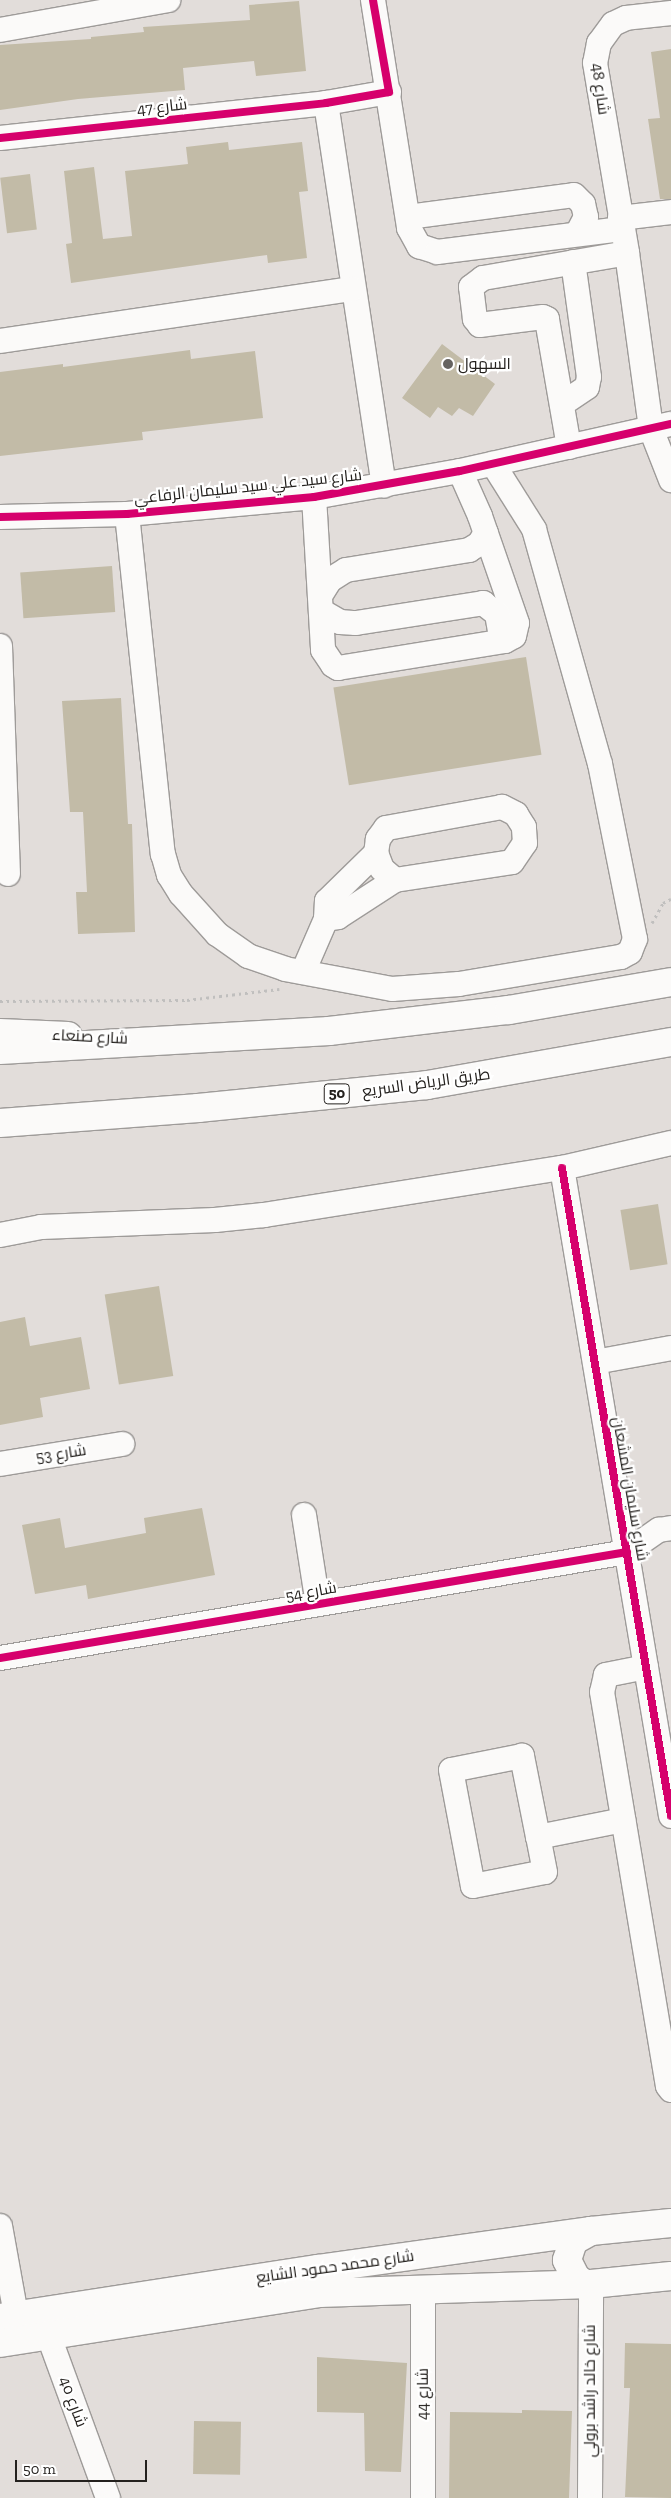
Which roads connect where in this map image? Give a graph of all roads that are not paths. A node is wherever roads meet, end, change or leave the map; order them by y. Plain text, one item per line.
1 (168, 0) edge
2 (373, 0) edge
3 (671, 13) edge
4 (0, 30) edge
5 (389, 92) junction
6 (326, 103) junction
7 (0, 138) edge
8 (671, 212) edge
9 (408, 217) junction
10 (621, 224) junction
11 (577, 234) junction
12 (627, 253) junction
13 (573, 262) junction
14 (352, 289) junction
15 (0, 341) edge
16 (562, 404) junction
17 (661, 426) edge
18 (569, 447) junction
19 (493, 464) junction
20 (669, 468) edge
21 (460, 471) junction
22 (384, 486) junction
23 (314, 497) junction
24 (127, 514) junction
25 (0, 517) edge
26 (480, 541) junction
27 (484, 603) junction
28 (320, 604) junction
29 (502, 641) junction
30 (0, 646) edge
31 (376, 853) junction
32 (8, 874) dead end
33 (395, 880) junction
34 (326, 919) junction
35 (303, 972) junction
36 (671, 982) edge
37 (0, 1033) edge
38 (180, 1042) junction
39 (671, 1042) edge
40 (0, 1050) edge
41 (0, 1123) edge
42 (671, 1143) edge
43 (562, 1168) junction
44 (0, 1235) edge
45 (671, 1348) edge
46 (595, 1362) junction
47 (122, 1444) dead end
48 (0, 1464) edge
49 (304, 1515) dead end
50 (671, 1528) edge
51 (627, 1552) junction
52 (318, 1604) junction
53 (0, 1658) edge
54 (646, 1667) junction
55 (671, 1816) edge
56 (624, 1820) junction
57 (538, 1837) junction
58 (671, 2090) edge
59 (671, 2224) edge
60 (0, 2226) edge
61 (591, 2231) junction
62 (671, 2276) edge
63 (588, 2284) junction
64 (423, 2290) junction
65 (8, 2316) edge
66 (48, 2334) junction
67 (0, 2343) edge
68 (108, 2498) edge
69 (423, 2498) edge
70 (590, 2498) edge

1 - 4 street
2 - 5 street
3 - 10 street, شارع 48
5 - 6 street, شارع 47
5 - 9 street
6 - 7 street, شارع 47
6 - 14 street
8 - 10 street
9 - 11 street
9 - 11 street
10 - 11 street
10 - 12 street, شارع 48
12 - 13 street
12 - 17 street, شارع 48
13 - 16 street
13 - 16 street
14 - 15 street
14 - 22 street
16 - 18 street
17 - 18 street, شارع سيد علي سيد سليمان الرفاعي
17 - 20 street, شارع 48
18 - 19 street, شارع سيد علي سيد سليمان الرفاعي
19 - 21 street, شارع سيد علي سيد سليمان الرفاعي
19 - 35 street
21 - 22 street, شارع سيد علي سيد سليمان الرفاعي
21 - 26 street
22 - 23 street, شارع سيد علي سيد سليمان الرفاعي
23 - 24 street, شارع سيد علي سيد سليمان الرفاعي
23 - 28 street
24 - 25 street, شارع سيد علي سيد سليمان الرفاعي
24 - 35 street
26 - 27 street
26 - 28 street
26 - 29 street
27 - 28 street
27 - 29 street
28 - 29 street
30 - 32 street
31 - 33 street
31 - 33 street
31 - 34 street
33 - 34 street
34 - 35 street
36 - 38 main road
37 - 38 main road, شارع صنعاء
38 - 40 main road
39 - 41 main road, طريق الرياض السريع / 50
42 - 43 street
43 - 44 street
43 - 46 street, شارع سليمان المشعان
45 - 46 street
46 - 51 street, شارع سليمان المشعان
47 - 48 street, شارع 53
49 - 52 street
50 - 51 street
51 - 52 street, شارع 54
51 - 54 street, شارع سليمان المشعان
52 - 53 street, شارع 54
54 - 55 street, شارع سليمان المشعان
54 - 56 street
56 - 57 street
56 - 58 street
57 - 57 street
59 - 61 main road, شارع محمد حمود الشايع
60 - 65 street
61 - 63 main road
61 - 65 main road, شارع محمد حمود الشايع
62 - 63 main road, شارع محمد حمود الشايع
63 - 64 main road, شارع محمد حمود الشايع
63 - 70 street, شارع خالد راشد برولي
64 - 66 main road, شارع محمد حمود الشايع
64 - 69 street, شارع 44
66 - 67 main road, شارع محمد حمود الشايع
66 - 68 street, شارع 40

